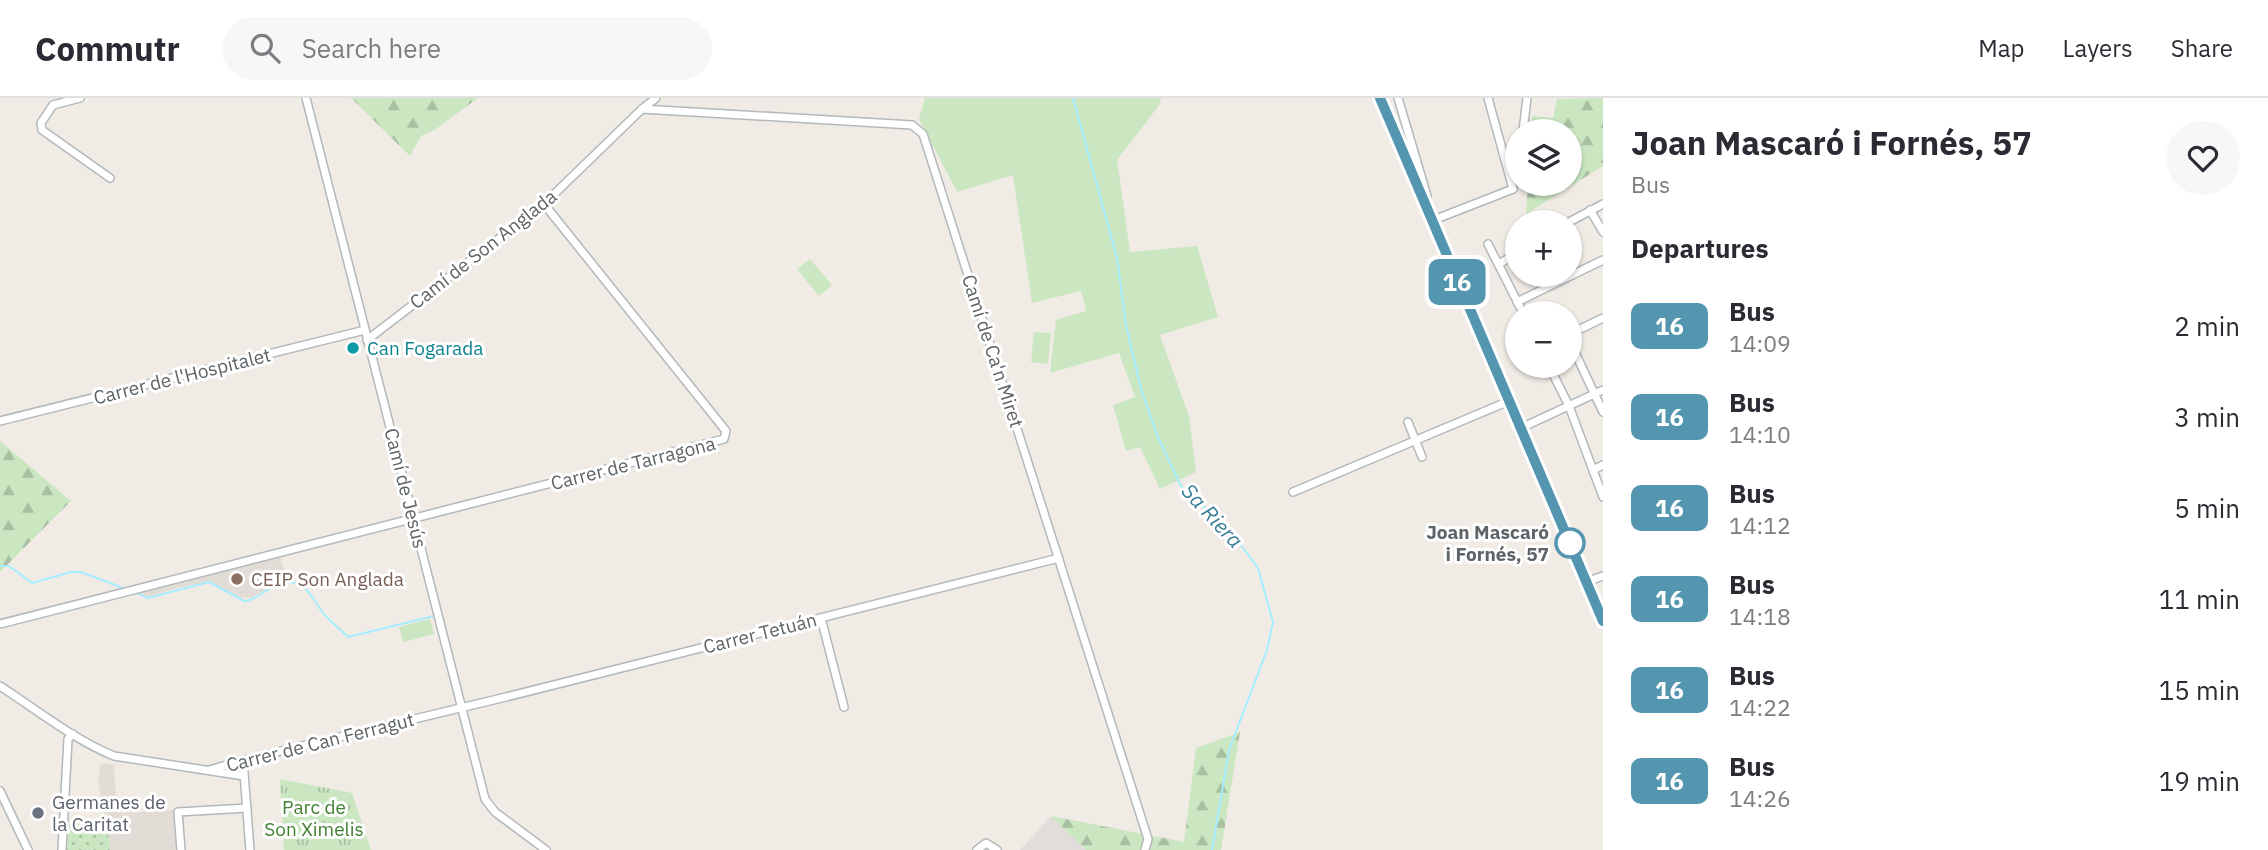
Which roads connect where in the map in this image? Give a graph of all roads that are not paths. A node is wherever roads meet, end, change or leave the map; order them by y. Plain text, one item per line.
1 (80, 98) edge
2 (306, 98) edge
3 (656, 98) edge
4 (1380, 98) edge
5 (1398, 98) edge
6 (1488, 98) edge
7 (1527, 98) edge
8 (642, 109) junction
9 (1524, 119) edge
10 (1505, 153) edge
11 (110, 178) dead end
12 (1505, 190) edge
13 (544, 204) junction
14 (1424, 204) junction
15 (1603, 204) edge
16 (1590, 210) junction
17 (1582, 215) edge
18 (1431, 221) junction
19 (1603, 232) edge
20 (1488, 244) dead end
21 (1505, 260) edge
22 (1603, 260) edge
23 (1499, 264) junction
24 (1517, 301) edge
25 (1519, 301) edge
26 (1603, 318) edge
27 (1582, 328) edge
28 (365, 330) junction
29 (367, 340) junction
30 (1582, 362) edge
31 (1555, 378) edge
32 (1600, 391) edge
33 (1509, 401) junction
34 (1569, 406) junction
35 (1603, 412) edge
36 (0, 421) edge
37 (1408, 422) dead end
38 (1521, 428) junction
39 (1415, 440) junction
40 (1422, 457) dead end
41 (1603, 465) edge
42 (1593, 470) junction
43 (1293, 492) dead end
44 (1603, 497) edge
45 (414, 519) junction
46 (1059, 558) junction
47 (1603, 576) edge
48 (1586, 582) junction
49 (821, 618) junction
50 (1603, 621) edge
51 (0, 624) edge
52 (0, 686) edge
53 (461, 707) junction
54 (844, 707) dead end
55 (73, 734) junction
56 (243, 760) junction
57 (209, 770) junction
58 (244, 776) junction
59 (0, 791) edge
60 (247, 808) junction
61 (28, 850) edge
62 (62, 850) edge
63 (181, 850) edge
64 (250, 850) edge
65 (546, 850) edge
66 (977, 850) edge
67 (997, 850) edge
68 (1146, 850) edge

1 - 11 street
2 - 28 street, Camí de Jesús
3 - 8 street, Camí de Son Anglada
4 - 14 street
5 - 14 street
6 - 10 street
7 - 9 street
8 - 13 street, Camí de Son Anglada
8 - 46 street, Camí de Ca'n Miret
12 - 18 street
13 - 29 street, Camí de Son Anglada
13 - 45 street, Carrer de Tarragona
14 - 18 street
15 - 16 street
16 - 17 street
16 - 19 street
18 - 33 street
20 - 23 street
21 - 23 street
22 - 25 street
23 - 24 street
26 - 27 street
28 - 29 street, Camí de Jesús
28 - 36 street, Carrer de l'Hospitalet
29 - 45 street, Camí de Jesús
30 - 32 street
31 - 34 street
32 - 34 street
32 - 35 street
33 - 38 street
33 - 39 street
34 - 38 street
34 - 42 street
37 - 39 street
38 - 48 street
39 - 40 street
39 - 43 street
41 - 42 street
42 - 44 street
45 - 51 street
45 - 53 street, Camí de Jesús
46 - 49 street, Carrer Tetuán
46 - 68 street, Camí de Ca'n Miret
47 - 48 street
48 - 50 street
49 - 53 street, Carrer Tetuán
49 - 54 street
52 - 55 street
53 - 56 street, Carrer de Can Ferragut
53 - 65 street, Camí de Jesús
55 - 57 street, Carrer de Can Ferragut
55 - 62 street
56 - 57 street, Carrer de Can Ferragut
56 - 58 street
57 - 58 street, Carrer de Can Ferragut
58 - 60 street
59 - 61 street
60 - 63 street
60 - 64 street
66 - 67 street

